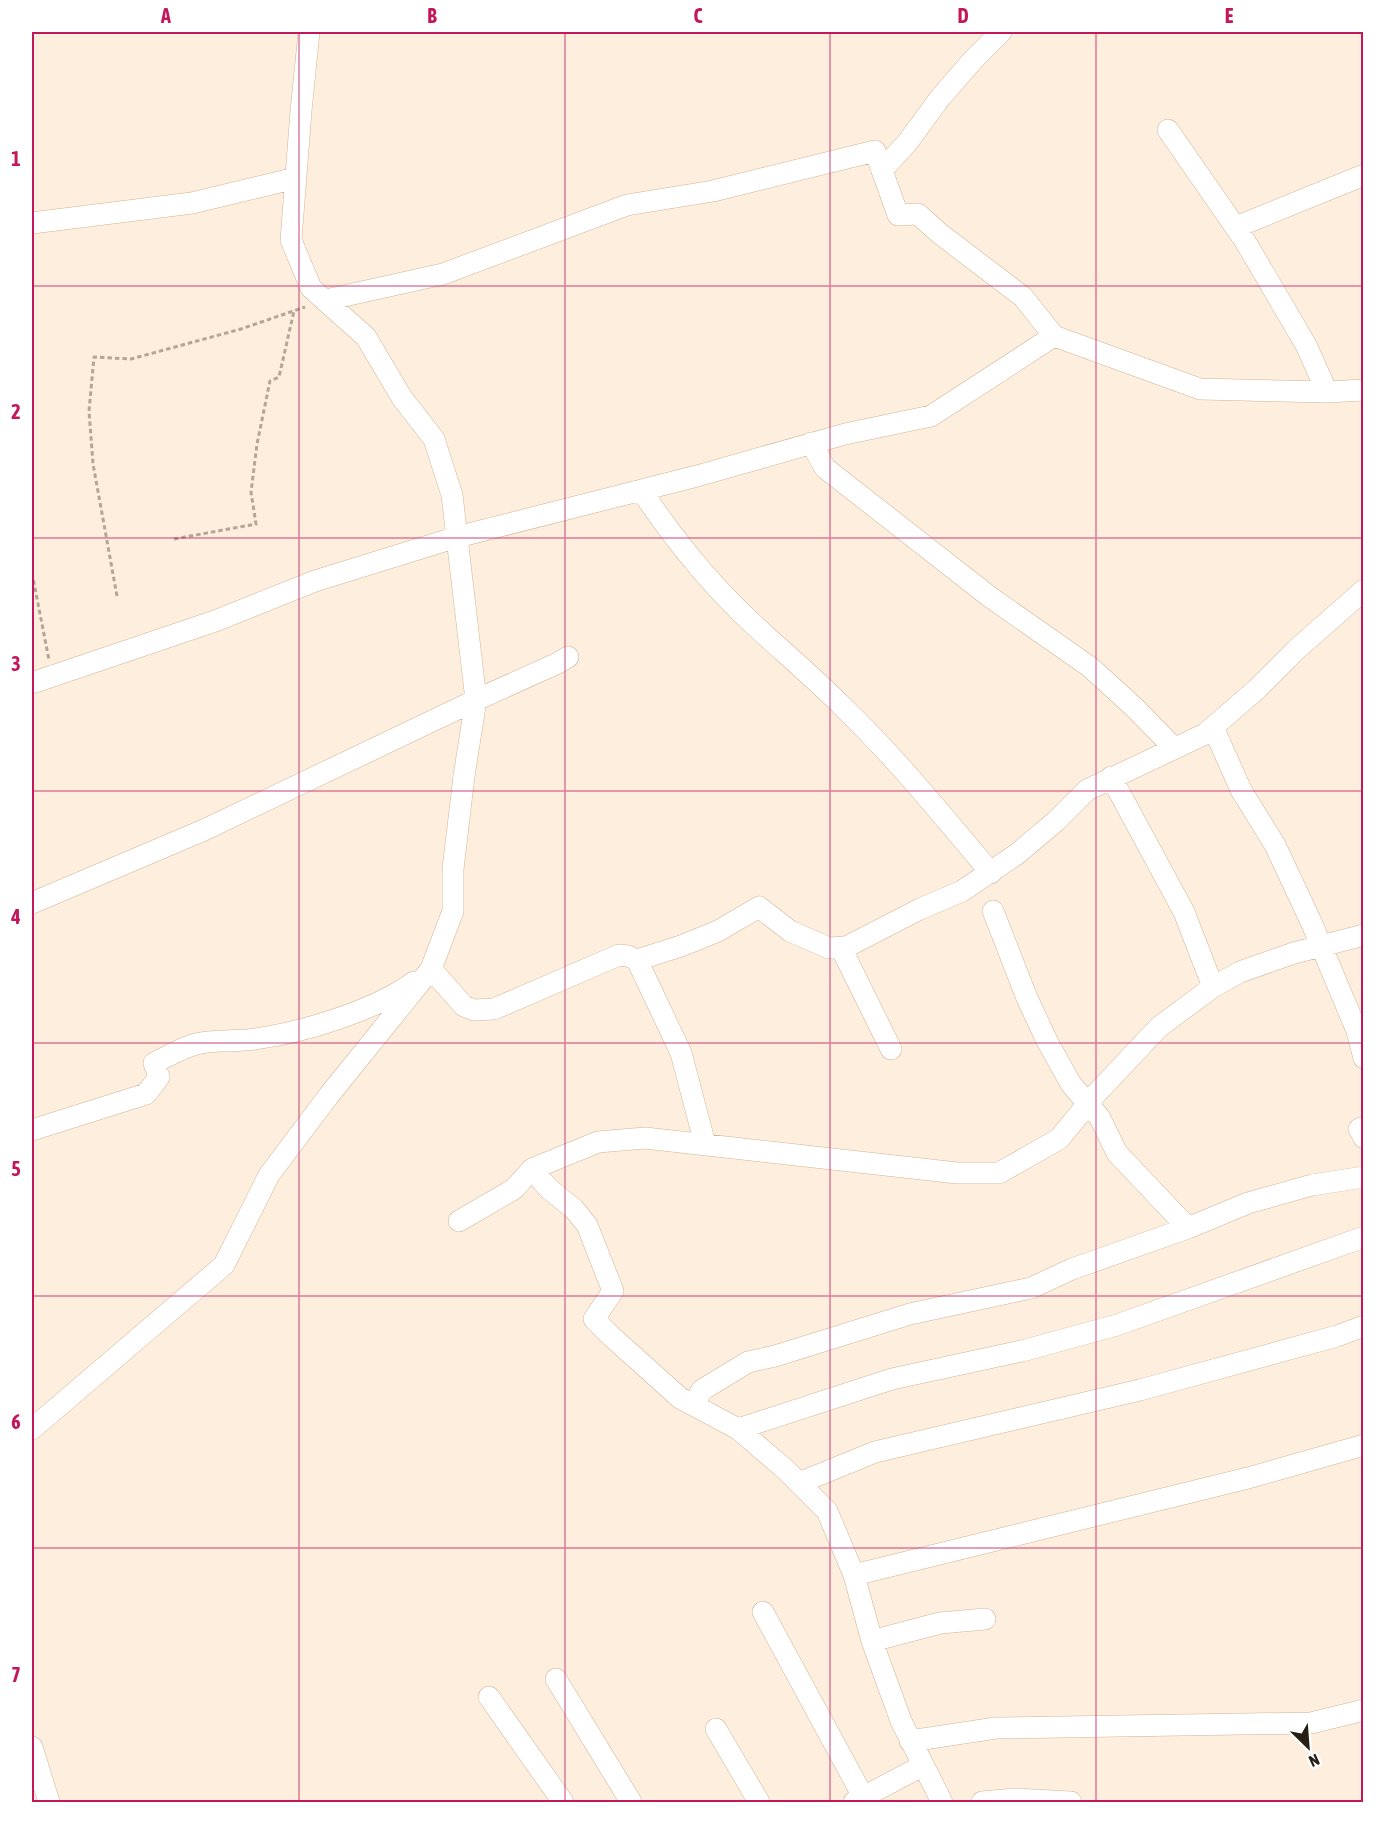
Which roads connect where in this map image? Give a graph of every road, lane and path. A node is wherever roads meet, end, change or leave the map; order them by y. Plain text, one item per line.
1 (309, 32) edge
2 (1001, 32) edge
3 (1168, 130) dead end
4 (882, 170) junction
5 (1364, 176) edge
6 (296, 178) junction
7 (32, 223) edge
8 (1236, 227) junction
9 (326, 300) junction
10 (294, 311) junction
11 (1054, 336) junction
12 (1364, 390) edge
13 (1327, 392) junction
14 (811, 443) junction
15 (641, 490) junction
16 (457, 537) junction
17 (174, 539) dead end
18 (32, 573) edge
19 (1364, 590) edge
20 (117, 596) dead end
21 (568, 657) dead end
22 (52, 677) junction
23 (32, 683) edge
24 (476, 700) junction
25 (1213, 727) junction
26 (1174, 748) junction
27 (1111, 777) junction
28 (991, 873) junction
29 (32, 903) edge
30 (993, 911) dead end
31 (1364, 935) edge
32 (1320, 946) junction
33 (842, 948) junction
34 (637, 960) junction
35 (431, 969) junction
36 (1214, 987) junction
37 (891, 1049) dead end
38 (1364, 1058) edge
39 (1089, 1104) junction
40 (1364, 1127) edge
41 (32, 1130) edge
42 (1364, 1138) edge
43 (705, 1144) junction
44 (532, 1169) junction
45 (1364, 1177) edge
46 (459, 1221) dead end
47 (1188, 1228) junction
48 (1364, 1237) edge
49 (1364, 1326) edge
50 (693, 1405) junction
51 (32, 1429) edge
52 (738, 1429) junction
53 (1364, 1445) edge
54 (799, 1484) junction
55 (854, 1575) junction
56 (763, 1612) dead end
57 (985, 1619) dead end
58 (872, 1641) junction
59 (556, 1679) dead end
60 (489, 1697) dead end
61 (1364, 1710) edge
62 (716, 1729) dead end
63 (910, 1741) junction
64 (32, 1747) edge
65 (922, 1766) junction
66 (861, 1801) edge
67 (49, 1803) edge
68 (562, 1803) edge
69 (631, 1803) edge
70 (759, 1803) edge
71 (942, 1803) edge
72 (982, 1803) edge
73 (1071, 1803) edge

1 - 6 street
2 - 4 street
3 - 8 street
4 - 9 street
4 - 11 street
5 - 8 street
6 - 7 street
6 - 9 street
8 - 13 street
9 - 10 path
9 - 16 street
10 - 17 path
10 - 20 path
11 - 13 street
11 - 14 street
12 - 13 street
14 - 15 street
14 - 26 street
15 - 16 street
15 - 28 street
16 - 22 street
16 - 24 street
18 - 22 path
19 - 25 street
21 - 24 street
22 - 23 street
24 - 29 street
24 - 35 street
25 - 26 street
25 - 32 street
26 - 27 street
27 - 28 street
27 - 36 street
28 - 33 street
30 - 39 street
31 - 32 street
32 - 36 street
32 - 38 street
33 - 34 street
33 - 37 street
34 - 35 street
34 - 43 street
35 - 41 street
35 - 51 street
36 - 39 street
39 - 43 street
39 - 47 street
40 - 42 street
43 - 44 street
44 - 46 street
44 - 50 street
45 - 47 street
47 - 50 street
48 - 52 street
49 - 54 street
50 - 52 street
52 - 54 street
53 - 55 street
54 - 55 street
55 - 58 street
56 - 66 street
57 - 58 street
58 - 63 street
59 - 69 street
60 - 68 street
61 - 63 street
62 - 70 street
63 - 65 street
64 - 67 street
65 - 66 street
65 - 71 street
72 - 73 street

